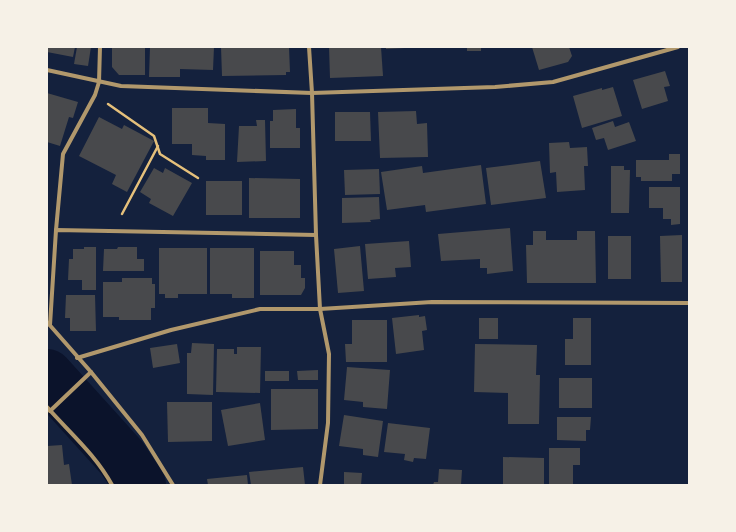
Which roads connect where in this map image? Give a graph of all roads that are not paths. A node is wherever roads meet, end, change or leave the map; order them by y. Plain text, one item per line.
1 (100, 47) edge
2 (309, 47) edge
3 (678, 47) edge
4 (47, 70) edge
5 (99, 82) junction
6 (312, 93) junction
7 (56, 230) junction
8 (316, 235) junction
9 (689, 303) edge
10 (320, 309) junction
11 (49, 324) edge
12 (77, 358) junction
13 (91, 372) junction
14 (48, 409) edge
15 (112, 485) edge
16 (173, 485) edge
17 (320, 485) edge

1 - 5 street
2 - 6 street
3 - 6 street
4 - 5 street
5 - 6 street
5 - 7 street
6 - 8 street
7 - 8 street
7 - 11 street
8 - 10 street
9 - 10 street
10 - 12 street
10 - 17 street
11 - 12 street
12 - 13 street
13 - 14 street
13 - 16 street
14 - 15 street

